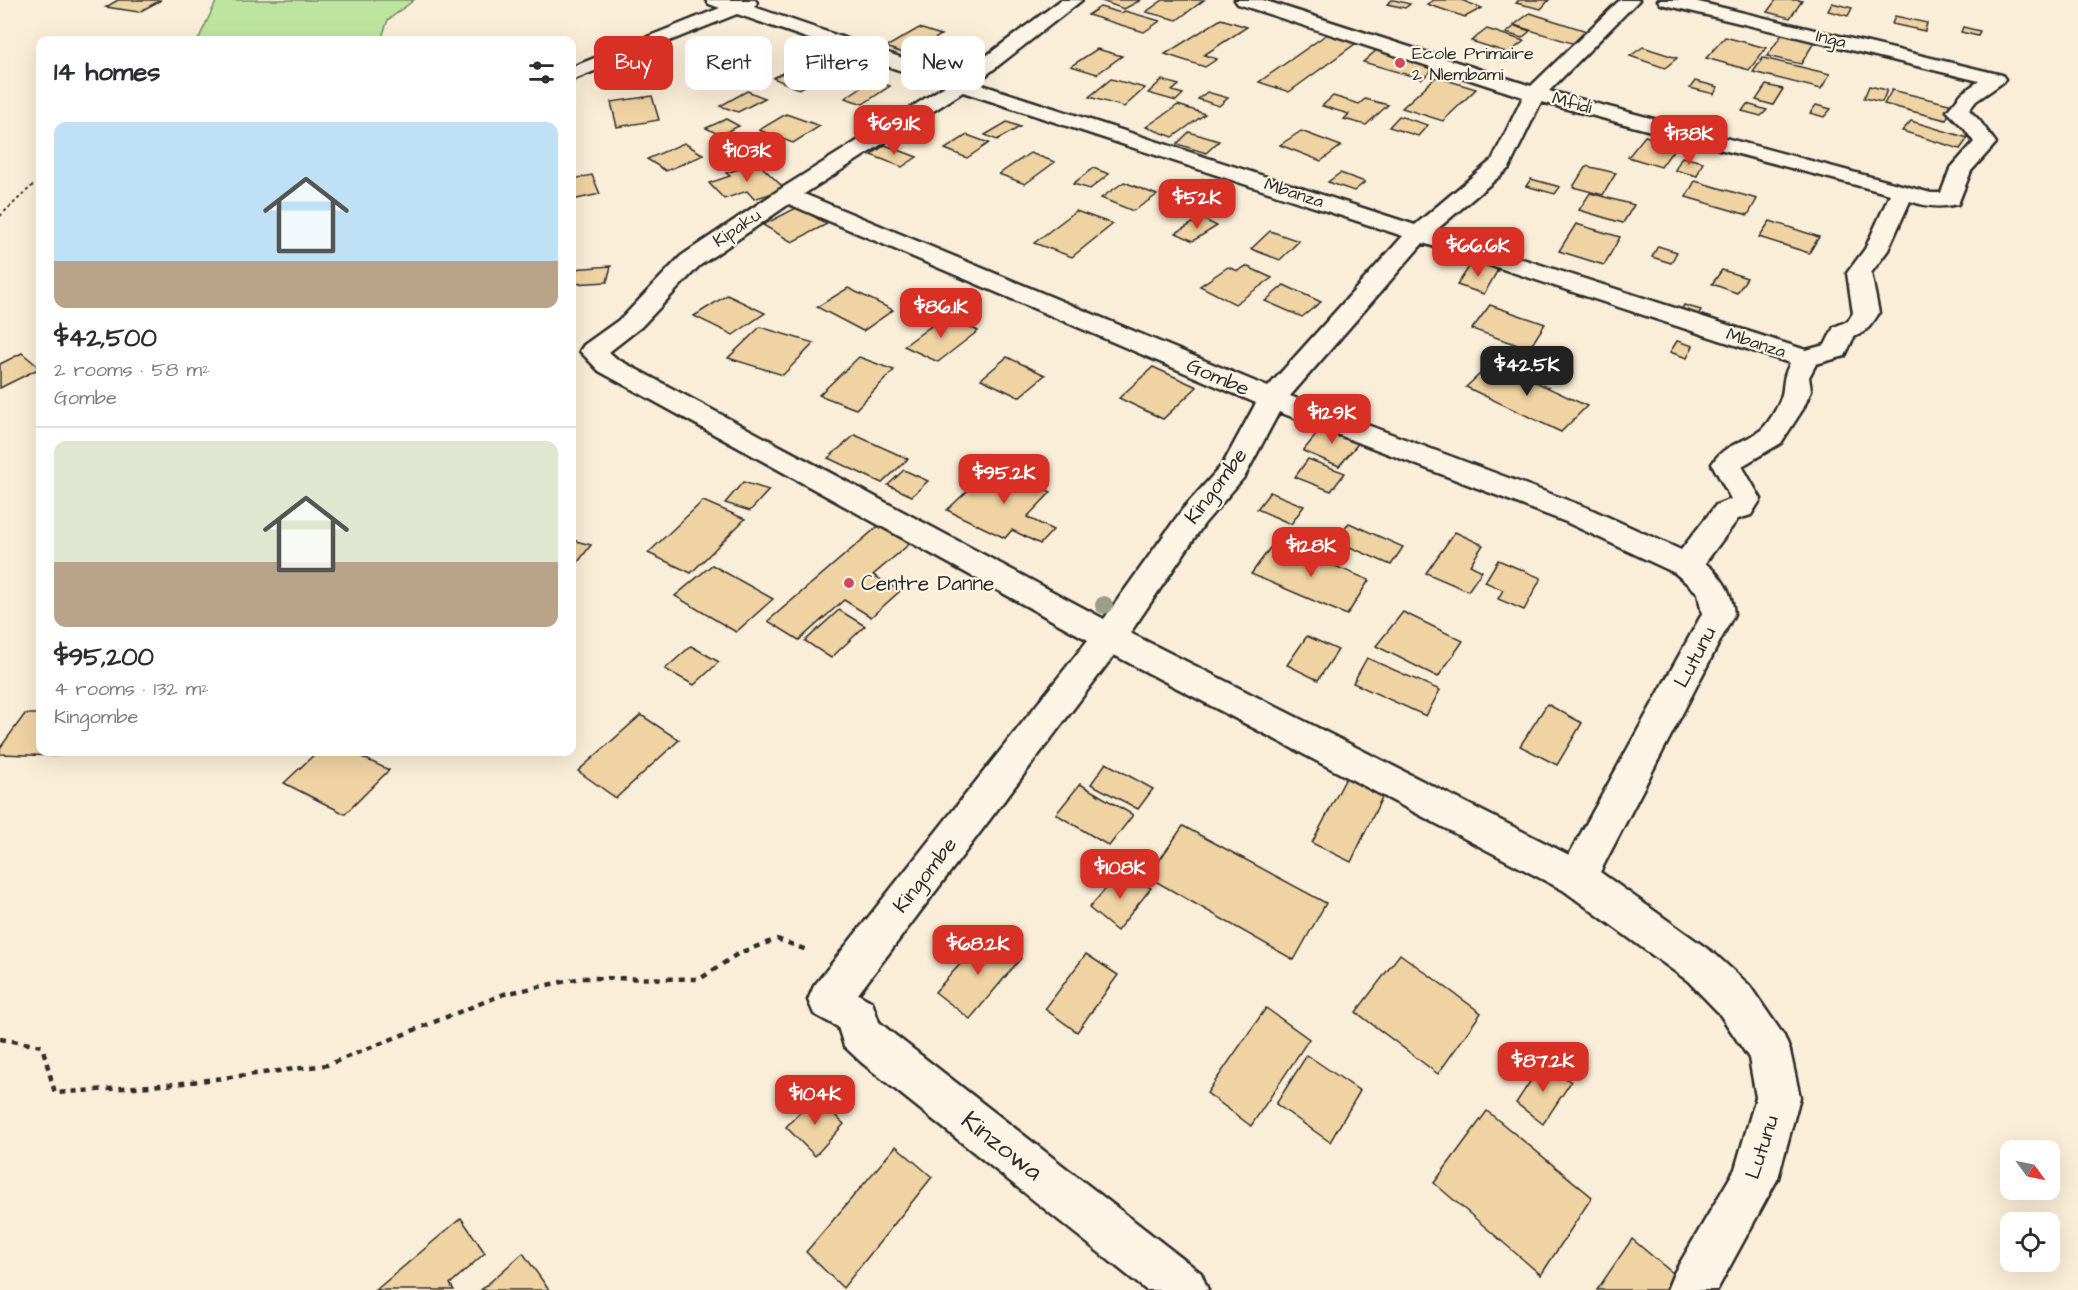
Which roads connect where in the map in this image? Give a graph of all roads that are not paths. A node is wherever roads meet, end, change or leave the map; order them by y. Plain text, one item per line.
1 (715, 0) edge
2 (1073, 0) edge
3 (1244, 0) edge
4 (1630, 0) edge
5 (1667, 0) edge
6 (746, 4) edge
7 (901, 62) edge
8 (985, 67) edge
9 (576, 72) edge
10 (953, 90) edge
11 (976, 90) edge
12 (1535, 94) junction
13 (1903, 192) junction
14 (787, 195) junction
15 (1419, 233) junction
16 (1805, 359) junction
17 (1272, 399) junction
18 (1686, 564) junction
19 (1109, 637) junction
20 (1577, 878) junction
21 (829, 1000) joint
22 (1184, 1290) edge
23 (1691, 1290) edge

1 - 6 street, Mbanza
2 - 8 street, Kipaku
3 - 12 street, Mfidi
4 - 12 street, Kingombe
5 - 13 street, Inga
6 - 7 street, Mbanza
6 - 9 street
10 - 14 street, Kipaku
11 - 15 street, Mbanza
12 - 13 street, Mfidi
12 - 15 street, Kingombe
13 - 16 street
14 - 17 street, Gombe
14 - 19 street, Kipaku
15 - 16 street, Mbanza
15 - 17 street, Kingombe
16 - 18 street
17 - 18 street, Gombe
17 - 19 street, Kingombe
18 - 20 street, Lutunu
19 - 20 street
19 - 21 street, Kingombe
20 - 23 street, Lutunu
21 - 22 street, Kinzowa

